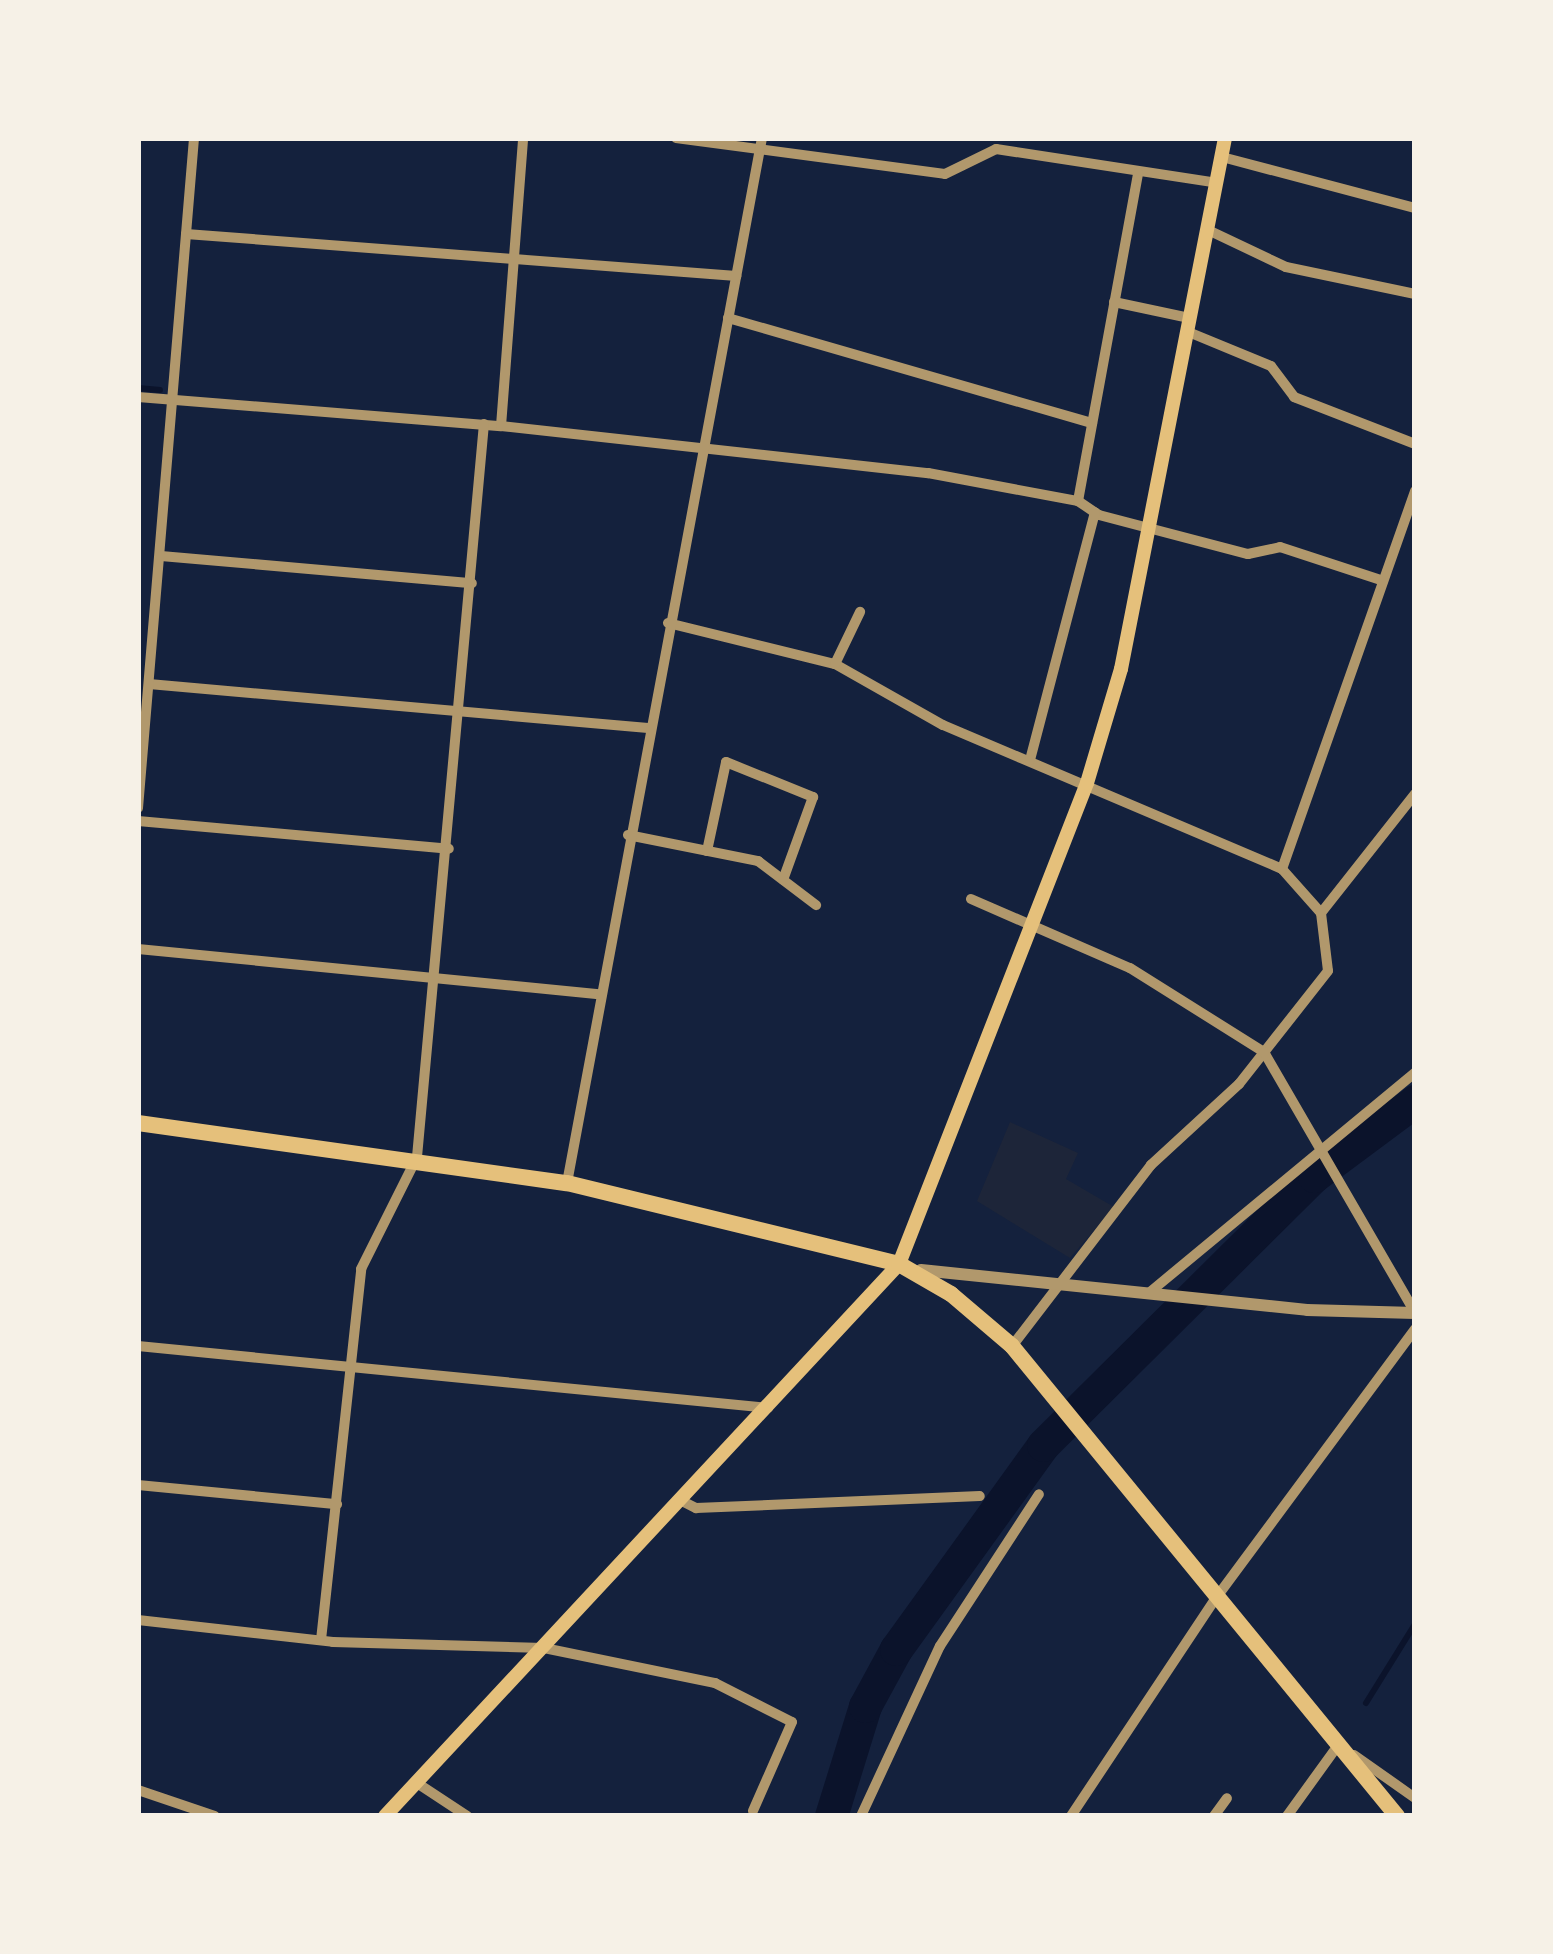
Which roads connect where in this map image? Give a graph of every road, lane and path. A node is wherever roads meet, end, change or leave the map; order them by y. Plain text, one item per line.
1 (194, 138) edge
2 (523, 138) edge
3 (676, 138) edge
4 (762, 138) edge
5 (1225, 138) edge
6 (760, 153) junction
7 (1222, 157) junction
8 (1138, 173) junction
9 (1217, 183) junction
10 (1415, 208) edge
11 (1208, 230) junction
12 (186, 234) junction
13 (513, 259) junction
14 (736, 276) junction
15 (1415, 294) edge
16 (1114, 302) junction
17 (728, 318) junction
18 (1187, 324) junction
19 (138, 397) edge
20 (171, 400) junction
21 (1092, 423) junction
22 (484, 424) junction
23 (501, 425) junction
24 (1415, 444) edge
25 (703, 445) junction
26 (1415, 491) edge
27 (1078, 501) junction
28 (1095, 512) junction
29 (1150, 528) junction
30 (161, 556) junction
31 (1381, 580) junction
32 (472, 584) junction
33 (860, 612) dead end
34 (668, 623) junction
35 (835, 664) junction
36 (149, 684) junction
37 (461, 711) junction
38 (648, 728) junction
39 (1030, 760) junction
40 (1087, 783) junction
41 (1415, 794) edge
42 (138, 808) edge
43 (138, 821) edge
44 (628, 835) junction
45 (449, 848) junction
46 (707, 850) junction
47 (1282, 869) junction
48 (783, 880) junction
49 (971, 899) dead end
50 (817, 905) dead end
51 (1321, 913) junction
52 (1029, 923) junction
53 (138, 949) edge
54 (436, 982) junction
55 (599, 994) junction
56 (1264, 1052) junction
57 (1415, 1073) edge
58 (138, 1123) edge
59 (1318, 1150) junction
60 (417, 1157) junction
61 (567, 1184) junction
62 (899, 1264) junction
63 (1060, 1283) junction
64 (1155, 1293) junction
65 (1415, 1313) edge
66 (1415, 1330) edge
67 (138, 1346) edge
68 (1012, 1346) junction
69 (350, 1366) junction
70 (769, 1408) junction
71 (138, 1485) edge
72 (1039, 1494) dead end
73 (980, 1496) dead end
74 (682, 1501) junction
75 (338, 1504) junction
76 (1216, 1598) junction
77 (138, 1620) edge
78 (321, 1640) junction
79 (544, 1648) junction
80 (1334, 1741) junction
81 (417, 1783) junction
82 (138, 1790) edge
83 (1227, 1798) dead end
84 (1415, 1798) edge
85 (752, 1810) dead end
86 (214, 1816) edge
87 (385, 1816) edge
88 (466, 1816) edge
89 (861, 1816) edge
90 (1071, 1816) edge
91 (1214, 1816) edge
92 (1288, 1816) edge
93 (1397, 1816) edge

1 - 12 street
2 - 13 street
3 - 6 street
4 - 6 street
5 - 7 main road
6 - 8 street
6 - 14 street
7 - 9 main road
7 - 10 street
8 - 9 street
8 - 16 street
9 - 11 main road
11 - 15 street
11 - 18 main road
12 - 13 street
12 - 20 street
13 - 14 street
13 - 23 street
14 - 17 street
16 - 18 street
16 - 21 street
17 - 21 street
17 - 25 street
18 - 24 street
18 - 29 main road
19 - 20 street
20 - 22 street
20 - 30 street
21 - 27 street
22 - 23 street
22 - 32 street
23 - 25 street
25 - 27 street
25 - 34 street
26 - 31 street
27 - 28 street
28 - 29 street
28 - 39 street
29 - 31 street
29 - 40 main road
30 - 32 street
30 - 36 street
31 - 47 street
32 - 37 street
33 - 35 street
34 - 35 street
34 - 38 street
35 - 39 street
36 - 37 street
36 - 42 street
37 - 38 street
37 - 45 street
38 - 44 street
39 - 40 street
40 - 47 street
40 - 52 main road
41 - 51 street
43 - 45 street
44 - 46 street
44 - 55 street
45 - 54 street
46 - 48 street
46 - 48 street
47 - 51 street
48 - 50 street
49 - 52 street
51 - 56 street
52 - 56 street
52 - 62 main road
53 - 54 street
54 - 55 street
54 - 60 street
55 - 61 street
56 - 59 street
56 - 63 street
57 - 59 street
58 - 60 highway
59 - 64 street
59 - 65 street
60 - 61 highway
60 - 69 street
61 - 62 highway
62 - 63 street
62 - 68 highway
62 - 70 main road
63 - 64 street
63 - 68 street
64 - 65 street
66 - 76 street
67 - 69 street
68 - 76 highway
69 - 70 street
69 - 75 street
70 - 74 main road
71 - 75 street
72 - 89 street
73 - 74 street
74 - 79 main road
75 - 78 street
76 - 80 highway
76 - 90 street
77 - 78 street
78 - 79 street
79 - 81 main road
79 - 85 street
80 - 84 street
80 - 92 street
80 - 93 highway
81 - 87 main road
81 - 88 street
82 - 86 street
83 - 91 street

